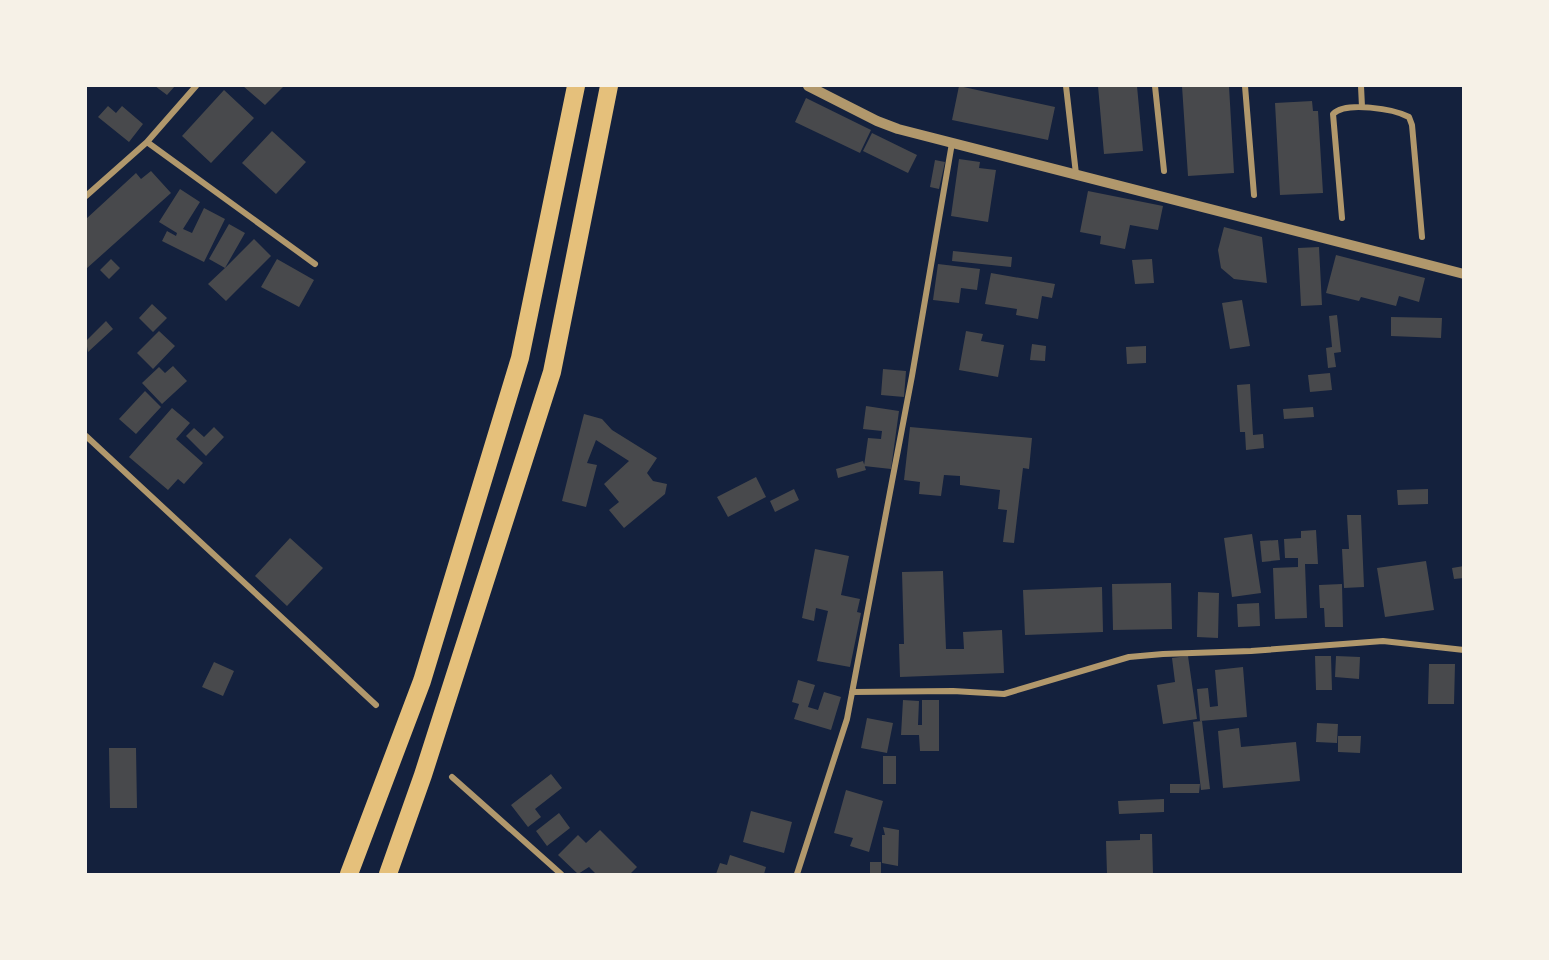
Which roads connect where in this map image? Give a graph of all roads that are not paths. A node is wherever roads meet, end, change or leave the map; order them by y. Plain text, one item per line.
1 (196, 86) edge
2 (576, 86) edge
3 (609, 86) edge
4 (808, 86) edge
5 (1066, 86) edge
6 (1155, 86) edge
7 (1245, 86) edge
8 (1361, 86) edge
9 (1362, 107) junction
10 (147, 141) junction
11 (952, 143) junction
12 (1164, 171) dead end
13 (1076, 174) junction
14 (1254, 195) dead end
15 (86, 196) edge
16 (1342, 218) dead end
17 (1422, 237) dead end
18 (315, 264) dead end
19 (1464, 274) edge
20 (86, 436) edge
21 (1464, 650) edge
22 (852, 692) junction
23 (376, 705) dead end
24 (452, 777) dead end
25 (357, 851) junction
26 (340, 874) edge
27 (350, 874) edge
28 (388, 874) edge
29 (561, 874) edge
30 (797, 874) edge

1 - 10 street
2 - 25 highway
3 - 28 highway
4 - 11 street
5 - 13 street
6 - 12 street
7 - 14 street
8 - 9 street
9 - 16 street
9 - 17 street
10 - 15 street
10 - 18 street
11 - 13 street
11 - 22 street
13 - 19 street
20 - 23 street
21 - 22 street
22 - 30 street
24 - 29 street
25 - 26 highway
25 - 27 highway

